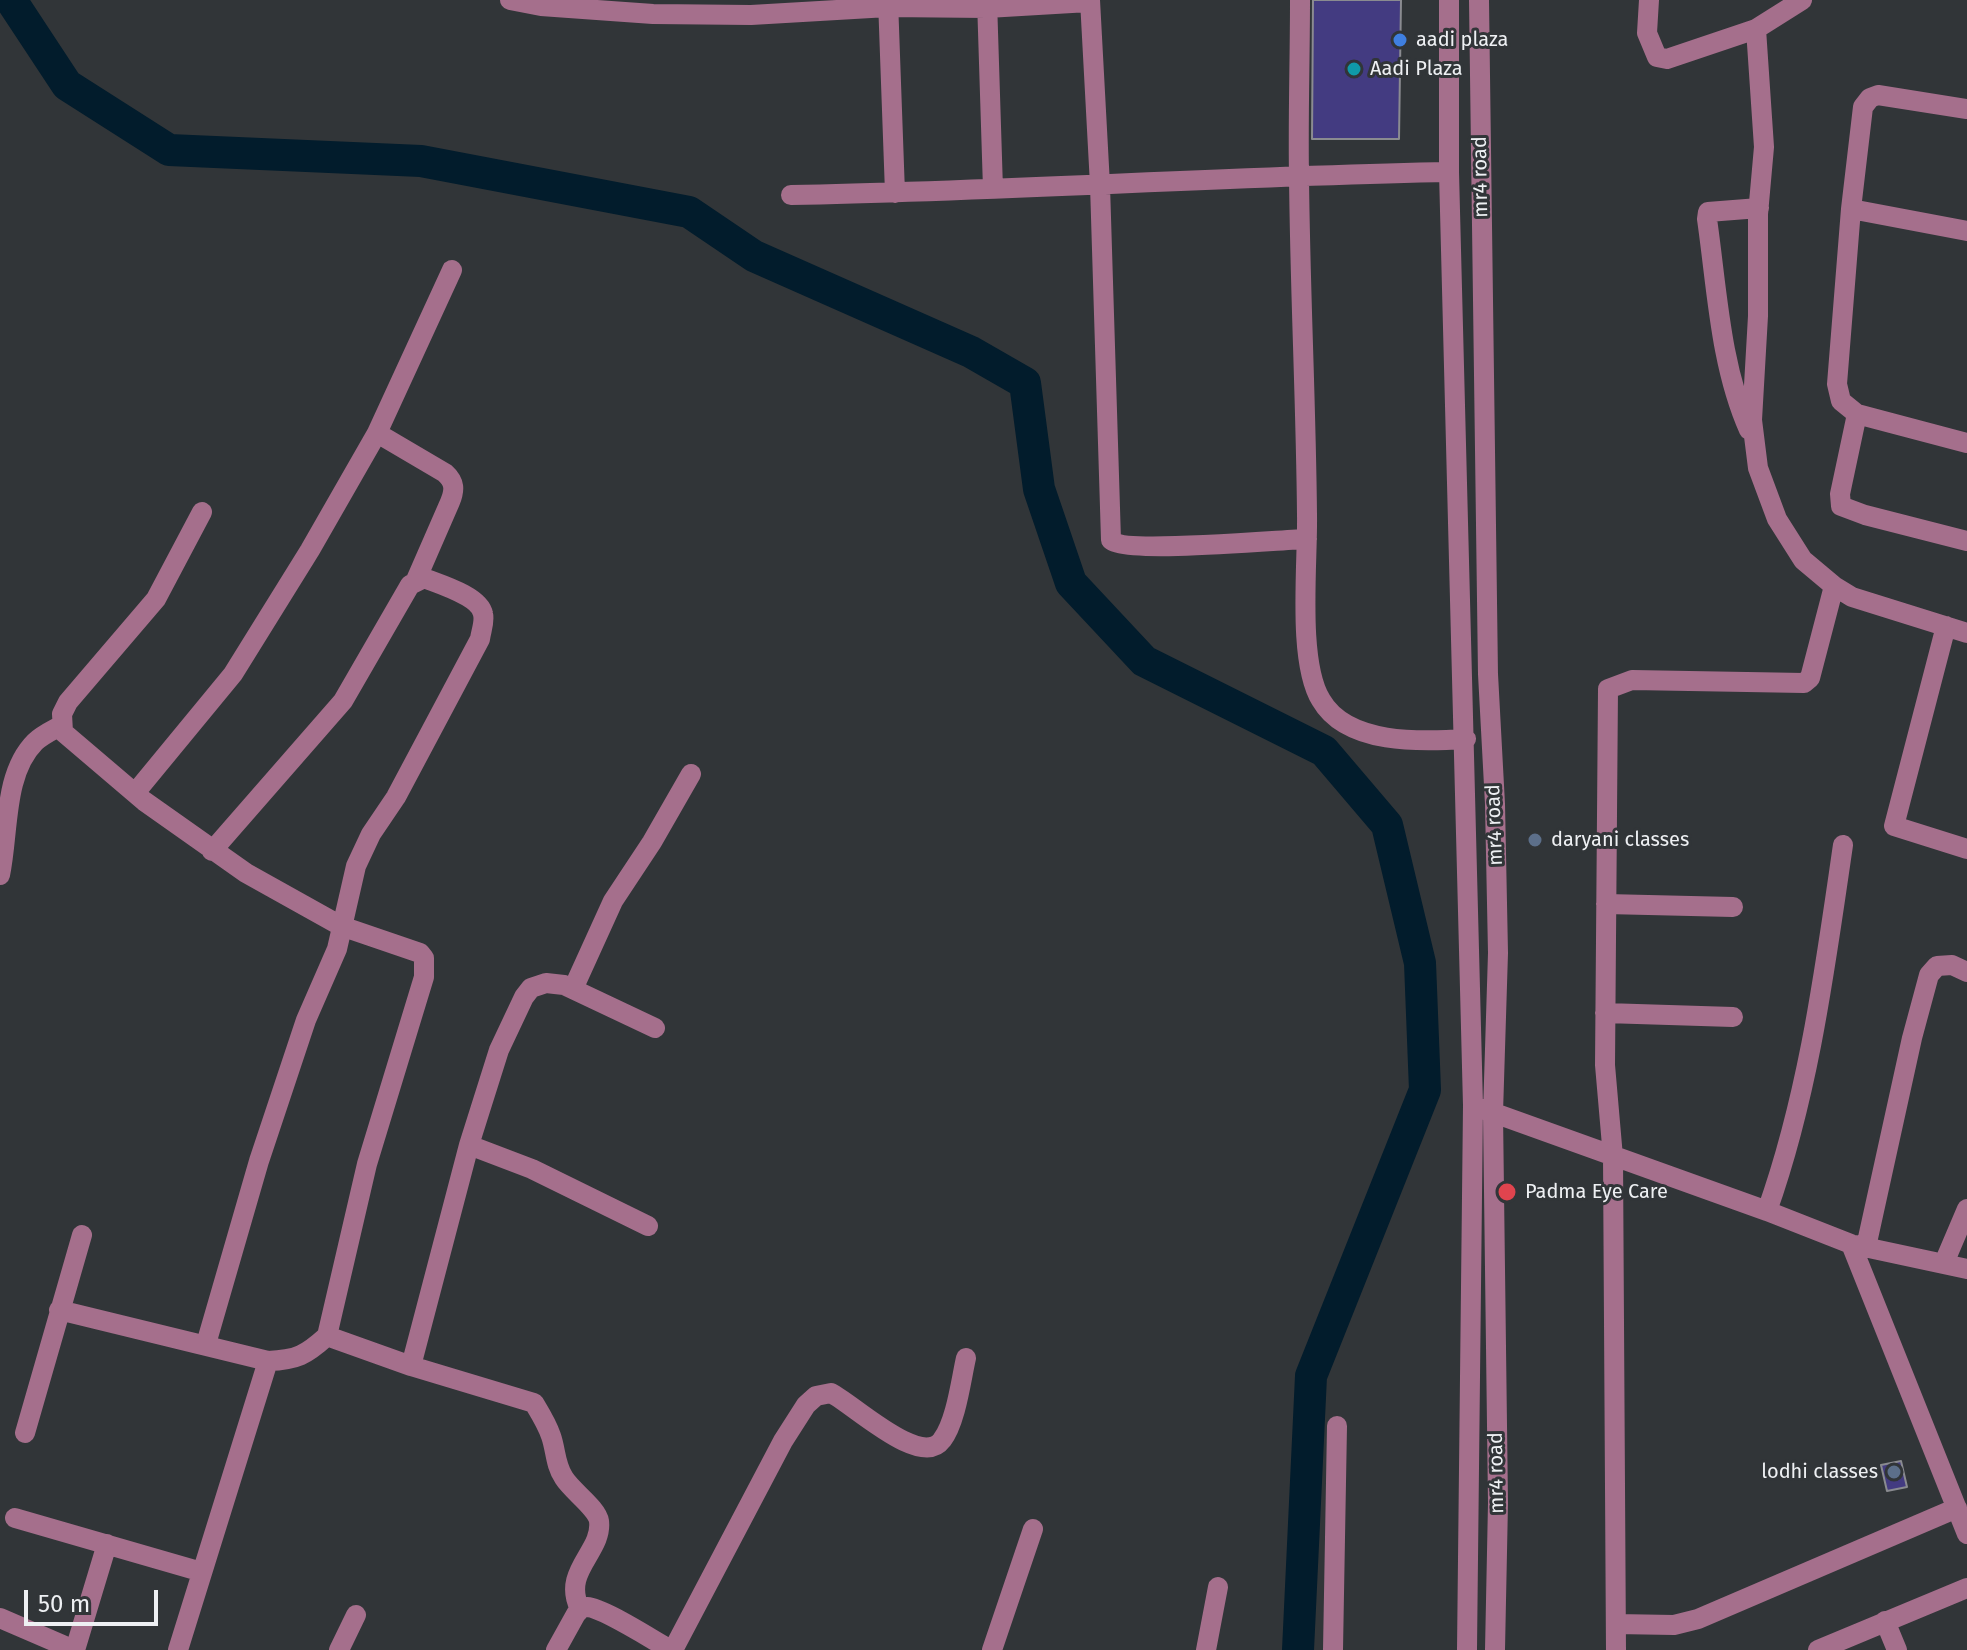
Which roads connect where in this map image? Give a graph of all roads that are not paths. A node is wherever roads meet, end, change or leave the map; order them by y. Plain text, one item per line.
1 (510, 0) edge
2 (1300, 0) edge
3 (1449, 0) edge
4 (1479, 0) edge
5 (1649, 0) edge
6 (1802, 0) edge
7 (1090, 1) edge
8 (541, 3) edge
9 (888, 3) edge
10 (987, 4) edge
11 (1756, 29) junction
12 (1967, 109) edge
13 (1449, 172) junction
14 (1299, 174) junction
15 (1100, 185) junction
16 (993, 189) junction
17 (895, 193) junction
18 (791, 195) dead end
19 (1759, 208) junction
20 (1851, 209) junction
21 (1967, 231) edge
22 (452, 270) dead end
23 (1857, 414) junction
24 (377, 433) junction
25 (1967, 443) edge
26 (1755, 444) junction
27 (202, 512) dead end
28 (1307, 539) junction
29 (1967, 541) edge
30 (416, 580) junction
31 (1834, 586) junction
32 (1946, 626) junction
33 (1967, 633) edge
34 (62, 725) junction
35 (1466, 739) junction
36 (7, 769) edge
37 (691, 774) dead end
38 (135, 793) junction
39 (1843, 845) dead end
40 (1967, 849) edge
41 (212, 851) junction
42 (0, 875) edge
43 (1606, 904) junction
44 (1733, 907) dead end
45 (341, 926) junction
46 (1967, 972) edge
47 (573, 989) junction
48 (1605, 1013) junction
49 (1733, 1017) dead end
50 (655, 1028) dead end
51 (1473, 1105) junction
52 (1493, 1113) junction
53 (469, 1145) junction
54 (1613, 1157) junction
55 (1967, 1209) edge
56 (1767, 1211) junction
57 (648, 1226) dead end
58 (82, 1235) dead end
59 (1858, 1246) junction
60 (1944, 1263) junction
61 (1967, 1269) edge
62 (59, 1310) junction
63 (327, 1336) junction
64 (206, 1344) junction
65 (966, 1358) dead end
66 (268, 1361) junction
67 (411, 1366) junction
68 (1337, 1426) dead end
69 (25, 1433) dead end
70 (1957, 1508) junction
71 (15, 1518) dead end
72 (1033, 1529) dead end
73 (1967, 1534) edge
74 (107, 1544) junction
75 (202, 1572) junction
76 (1218, 1587) dead end
77 (1967, 1588) edge
78 (580, 1609) junction
79 (356, 1615) dead end
80 (0, 1618) edge
81 (1885, 1621) junction
82 (1616, 1624) junction
83 (74, 1650) edge
84 (178, 1650) edge
85 (339, 1650) edge
86 (556, 1650) edge
87 (672, 1650) edge
88 (992, 1650) edge
89 (1206, 1650) edge
90 (1333, 1650) edge
91 (1467, 1650) edge
92 (1495, 1650) edge
93 (1616, 1650) edge
94 (1818, 1650) edge
95 (1897, 1650) edge

1 - 8 street
2 - 14 street
3 - 13 street, mr4 road
4 - 52 street, mr4 road
5 - 11 street
6 - 11 street
7 - 10 street
7 - 15 street
8 - 9 street
9 - 10 street
9 - 17 street
10 - 16 street
11 - 19 street
12 - 20 street
13 - 14 street
13 - 35 street, mr4 road
14 - 15 street
14 - 28 street
15 - 16 street
15 - 28 street
16 - 17 street
17 - 18 street
19 - 26 street
19 - 26 street
20 - 21 street
20 - 23 street
22 - 24 street
23 - 25 street
23 - 29 street
24 - 30 street
24 - 38 street
26 - 31 street
27 - 34 street
28 - 35 street
30 - 41 street
30 - 45 street
31 - 32 street
31 - 43 street
32 - 33 street
32 - 40 street
34 - 36 street
34 - 38 street
35 - 51 street, mr4 road
36 - 42 street
37 - 47 street
38 - 41 street
39 - 56 street
41 - 45 street
43 - 44 street
43 - 48 street
45 - 63 street
45 - 64 street
46 - 59 street
47 - 50 street
47 - 53 street
48 - 49 street
48 - 54 street
51 - 52 street
51 - 91 street, mr4 road
52 - 54 street
52 - 92 street, mr4 road
53 - 57 street
53 - 67 street
54 - 56 street
54 - 82 street
55 - 60 street
56 - 59 street
58 - 62 street
59 - 60 street
59 - 70 street
60 - 61 street
62 - 64 street
62 - 69 street
63 - 66 street
63 - 67 street
64 - 66 street
65 - 87 street
66 - 75 street
67 - 78 street
68 - 90 street
70 - 73 street
70 - 82 street
71 - 74 street
72 - 88 street
74 - 75 street
74 - 83 street
75 - 84 street
76 - 89 street
77 - 81 street
78 - 86 street
78 - 87 street
79 - 85 street
80 - 83 street
81 - 94 street
81 - 95 street
82 - 93 street

